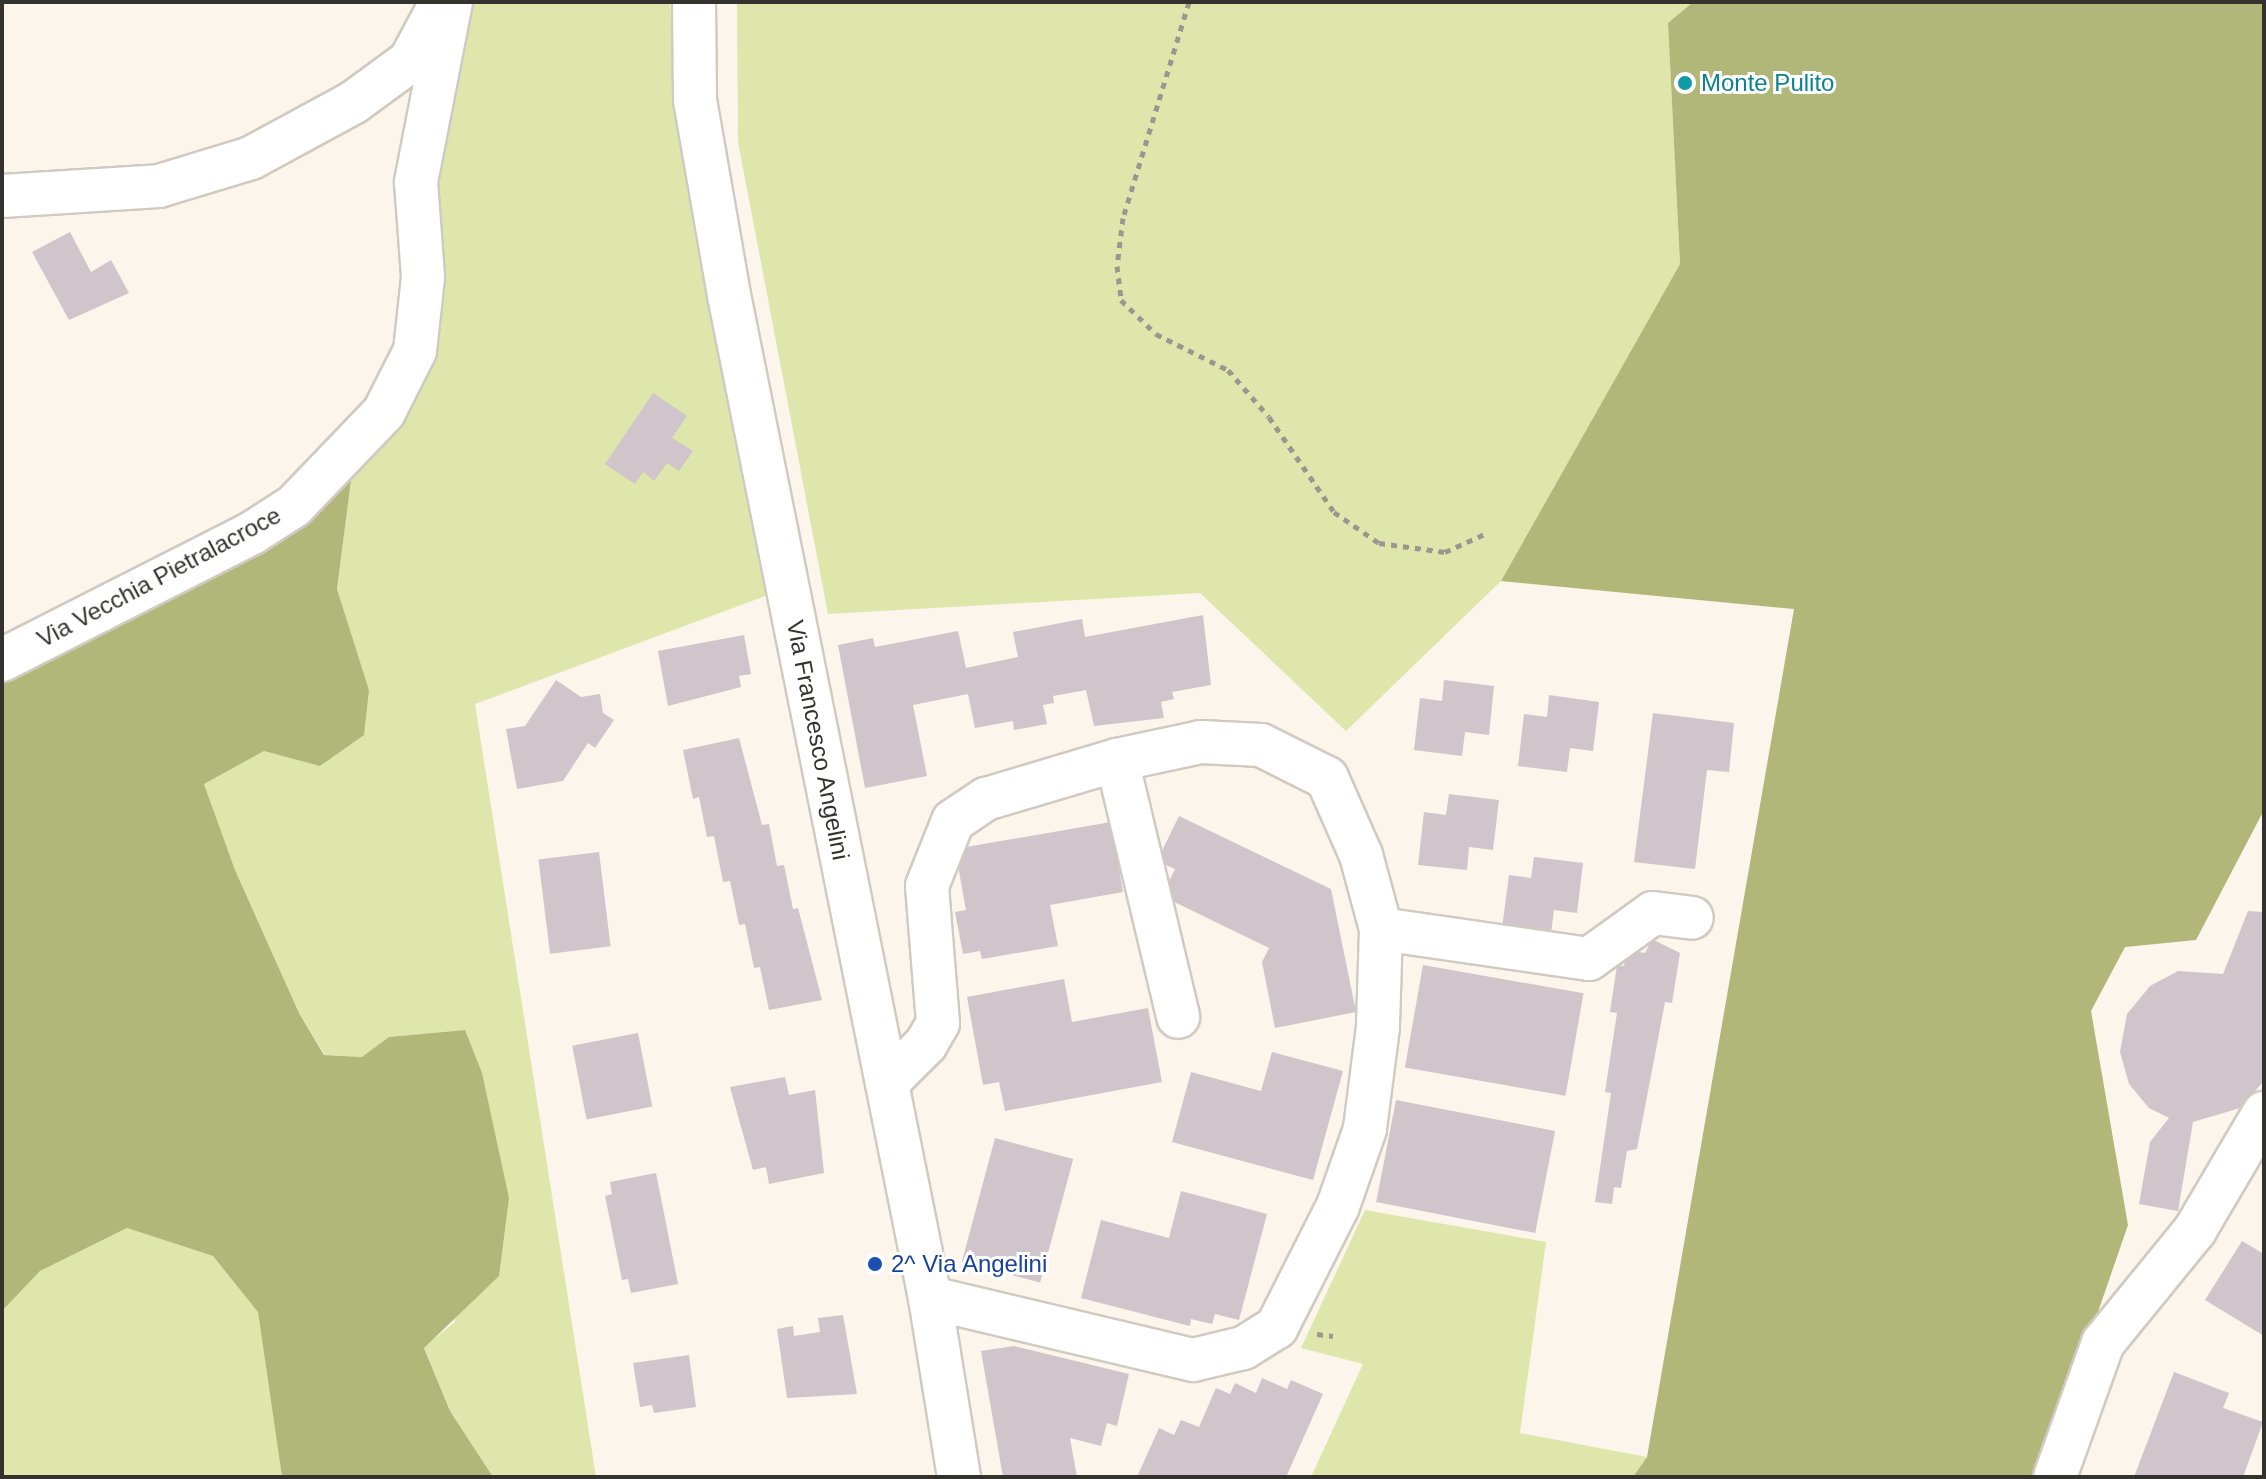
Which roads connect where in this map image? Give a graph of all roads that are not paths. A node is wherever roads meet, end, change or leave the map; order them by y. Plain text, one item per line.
1 (441, 2) edge
2 (451, 2) edge
3 (694, 2) edge
4 (2, 196) edge
5 (2, 660) edge
6 (1117, 760) junction
7 (1692, 918) dead end
8 (1381, 929) junction
9 (1178, 1017) dead end
10 (887, 1083) junction
11 (2264, 1113) edge
12 (930, 1298) junction
13 (959, 1477) edge
14 (2055, 1477) edge

1 - 4 street
2 - 5 street, Via Vecchia Pietralacroce
3 - 10 street, Via Francesco Angelini
6 - 8 street
6 - 9 street
6 - 10 street
7 - 8 street
8 - 12 street
10 - 12 street, Via Francesco Angelini
11 - 14 street
12 - 13 street, Via Francesco Angelini

